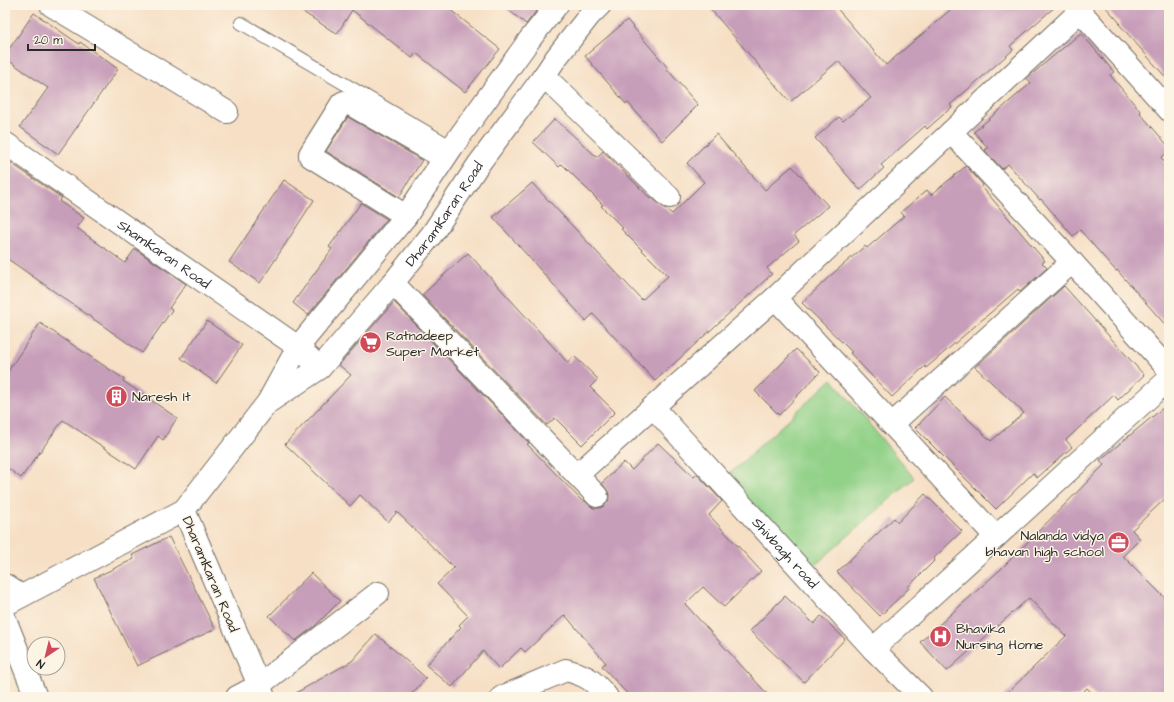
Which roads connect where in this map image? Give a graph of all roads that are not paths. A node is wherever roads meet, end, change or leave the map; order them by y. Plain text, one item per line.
1 (51, 5) edge
2 (557, 5) edge
3 (600, 5) edge
4 (241, 23) dead end
5 (544, 76) junction
6 (1169, 110) edge
7 (227, 112) dead end
8 (951, 132) junction
9 (5, 142) edge
10 (448, 153) junction
11 (669, 197) dead end
12 (406, 216) junction
13 (1072, 262) junction
14 (393, 283) junction
15 (776, 298) junction
16 (298, 347) junction
17 (320, 368) junction
18 (1169, 370) edge
19 (1169, 379) edge
20 (268, 402) junction
21 (653, 407) junction
22 (892, 424) junction
23 (577, 474) junction
24 (597, 496) dead end
25 (184, 510) junction
26 (996, 537) junction
27 (378, 593) dead end
28 (10, 595) edge
29 (5, 619) edge
30 (873, 649) junction
31 (261, 692) edge
32 (36, 697) edge
33 (237, 697) edge
34 (502, 697) edge
35 (608, 697) edge
36 (921, 697) edge

1 - 7 street
2 - 10 street, DharamKaran Road
3 - 5 street, DharamKaran Road
4 - 10 lane
5 - 11 street
5 - 14 street, DharamKaran Road
6 - 8 street
8 - 13 street
8 - 15 street
9 - 16 street, ShamKaran Road
10 - 12 street, DharamKaran Road
10 - 12 street
12 - 16 street, DharamKaran Road
13 - 18 street
13 - 22 street
14 - 17 street, DharamKaran Road
14 - 23 street
15 - 21 street
15 - 22 street
16 - 17 street, ShamKaran Road
16 - 20 street, DharamKaran Road
17 - 20 street, DharamKaran Road
19 - 26 street
20 - 25 street, DharamKaran Road
21 - 23 street
21 - 30 street, Shivbagh road
22 - 26 street
23 - 24 street
25 - 28 street
25 - 31 street, DharamKaran Road
26 - 30 street
27 - 31 street
29 - 32 street
30 - 36 street, Shivbagh road
31 - 33 street
34 - 35 street

